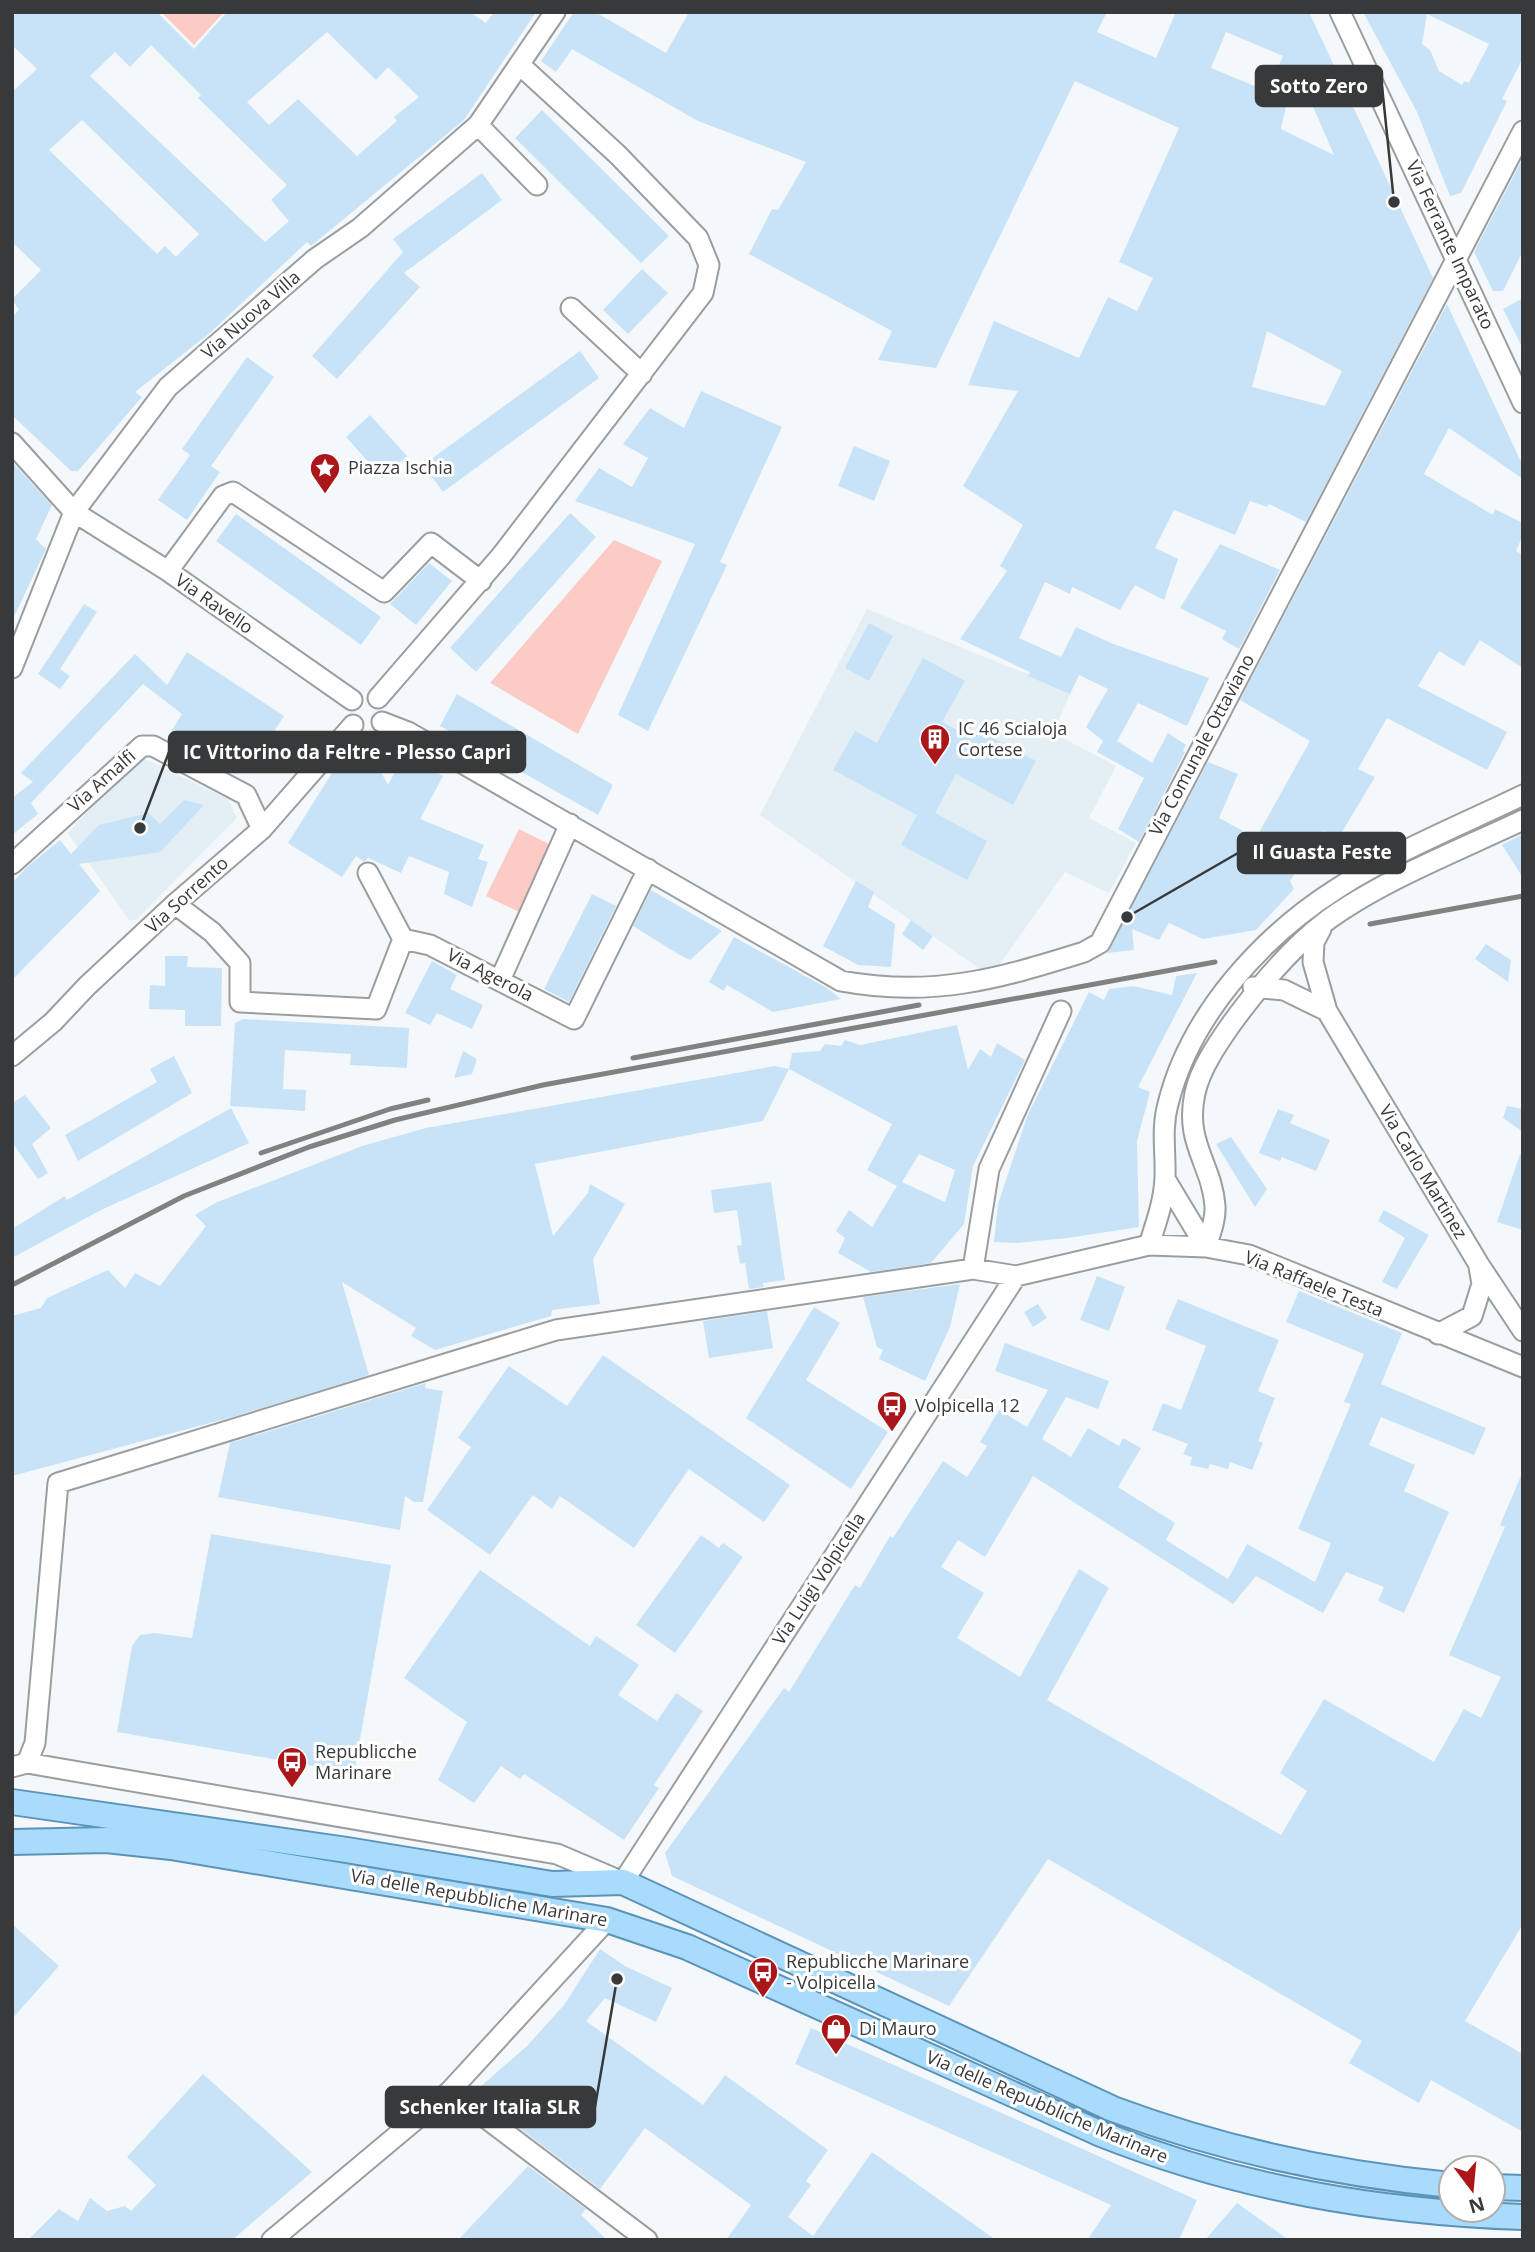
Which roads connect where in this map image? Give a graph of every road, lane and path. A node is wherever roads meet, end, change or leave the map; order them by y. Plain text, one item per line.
1 (555, 12) edge
2 (1340, 12) edge
3 (520, 65) junction
4 (478, 125) junction
5 (1523, 131) edge
6 (537, 185) dead end
7 (1457, 257) junction
8 (571, 308) dead end
9 (642, 374) junction
10 (1523, 403) edge
11 (12, 443) edge
12 (74, 512) junction
13 (168, 571) junction
14 (481, 581) junction
15 (12, 668) edge
16 (378, 698) junction
17 (352, 700) junction
18 (382, 722) junction
19 (353, 725) junction
20 (1523, 795) edge
21 (1523, 820) edge
22 (570, 824) junction
23 (262, 828) junction
24 (12, 864) edge
25 (368, 873) dead end
26 (656, 874) junction
27 (175, 904) junction
28 (1324, 923) junction
29 (403, 939) junction
30 (500, 980) junction
31 (1261, 986) junction
32 (1221, 995) junction
33 (1061, 1011) dead end
34 (1327, 1011) junction
35 (12, 1056) edge
36 (1165, 1179) junction
37 (1150, 1245) junction
38 (1206, 1247) junction
39 (1478, 1263) junction
40 (973, 1269) junction
41 (1016, 1276) junction
42 (1523, 1331) edge
43 (1438, 1334) junction
44 (1523, 1367) edge
45 (20, 1765) edge
46 (12, 1802) edge
47 (12, 1842) edge
48 (623, 1882) junction
49 (607, 1920) junction
50 (450, 2091) junction
51 (1437, 2183) edge
52 (1523, 2217) edge
53 (272, 2240) edge
54 (647, 2240) edge

1 - 3 street, Via Nuova Villa
2 - 7 street, Via Ferrante Imparato
3 - 4 street, Via Nuova Villa
3 - 9 street
4 - 6 street
4 - 12 street, Via Nuova Villa
5 - 7 street, Via Comunale Ottaviano
7 - 10 street, Via Ferrante Imparato
7 - 26 street, Via Comunale Ottaviano
8 - 9 street
9 - 14 street
11 - 12 street, Via Ravello
12 - 13 street, Via Ravello
12 - 15 street, Via Nuova Villa
13 - 14 street
13 - 17 street, Via Ravello
14 - 16 street
16 - 17 street
16 - 18 street
17 - 19 street
18 - 19 street
18 - 22 street
19 - 23 street, Via Sorrento
20 - 32 street
21 - 28 street
22 - 26 street
22 - 30 street
23 - 24 street, Via Amalfi
23 - 27 street, Via Sorrento
25 - 29 street
26 - 30 street, Via Agerola
27 - 29 street
27 - 35 street, Via Sorrento
28 - 31 street
28 - 34 street, Via Carlo Martinez
29 - 30 street, Via Agerola
31 - 32 street
31 - 34 street
31 - 38 street
32 - 36 street
33 - 40 street
34 - 39 street, Via Carlo Martinez
36 - 37 street
36 - 38 street
37 - 38 street, Via Raffaele Testa
37 - 41 street, Via Raffaele Testa
38 - 43 street, Via Raffaele Testa
39 - 42 street, Via Carlo Martinez
39 - 43 street
40 - 41 street
40 - 45 street
41 - 48 street, Via Luigi Volpicella
43 - 44 street, Via Raffaele Testa
45 - 48 street
46 - 48 main road, Via delle Repubbliche Marinare
47 - 49 main road, Via delle Repubbliche Marinare
48 - 51 main road, Via delle Repubbliche Marinare
49 - 50 street
49 - 52 main road, Via delle Repubbliche Marinare
50 - 53 street
50 - 54 street

